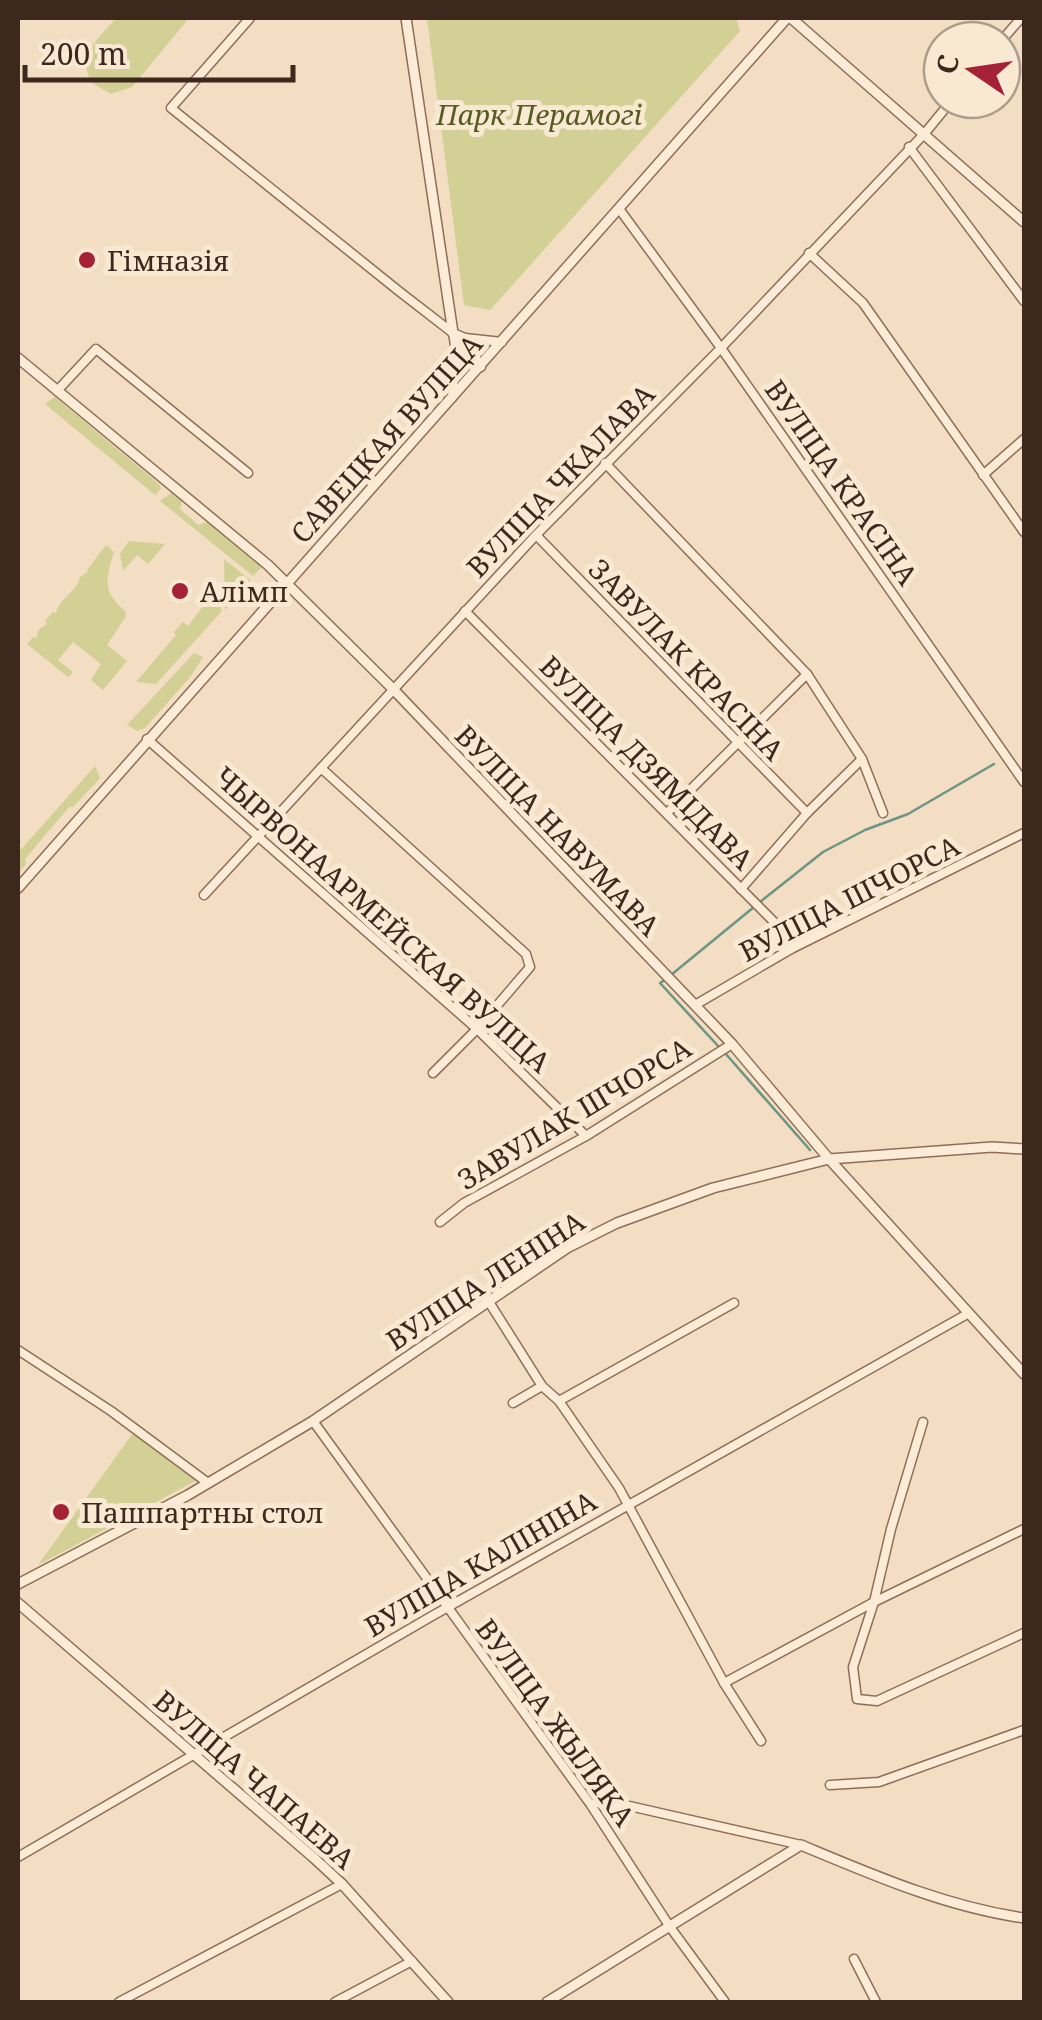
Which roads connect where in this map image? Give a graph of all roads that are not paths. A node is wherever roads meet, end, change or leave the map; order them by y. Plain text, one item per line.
1 (250, 18) edge
2 (406, 18) edge
3 (789, 18) edge
4 (936, 120) edge
5 (925, 134) junction
6 (909, 147) junction
7 (620, 210) junction
8 (1024, 222) edge
9 (809, 254) junction
10 (1024, 300) edge
11 (453, 333) junction
12 (464, 338) junction
13 (502, 342) junction
14 (721, 348) junction
15 (456, 351) junction
16 (18, 358) edge
17 (481, 366) junction
18 (57, 391) junction
19 (452, 398) junction
20 (1024, 439) edge
21 (606, 462) junction
22 (248, 473) dead end
23 (983, 475) junction
24 (1024, 532) edge
25 (536, 536) junction
26 (286, 582) junction
27 (465, 611) junction
28 (807, 674) junction
29 (392, 688) junction
30 (147, 739) junction
31 (735, 742) junction
32 (862, 759) junction
33 (321, 768) junction
34 (1024, 782) edge
35 (667, 813) junction
36 (807, 813) junction
37 (884, 813) dead end
38 (1024, 833) edge
39 (260, 836) junction
40 (18, 888) edge
41 (741, 890) junction
42 (204, 895) dead end
43 (791, 949) junction
44 (694, 1005) junction
45 (477, 1029) junction
46 (732, 1044) junction
47 (433, 1073) dead end
48 (586, 1136) junction
49 (1024, 1149) edge
50 (829, 1159) junction
51 (440, 1222) dead end
52 (490, 1302) junction
53 (734, 1303) dead end
54 (969, 1313) junction
55 (18, 1350) edge
56 (1024, 1374) edge
57 (542, 1386) junction
58 (559, 1401) junction
59 (513, 1403) dead end
60 (312, 1421) junction
61 (923, 1422) dead end
62 (208, 1484) junction
63 (626, 1506) junction
64 (1024, 1529) edge
65 (18, 1584) edge
66 (874, 1602) junction
67 (18, 1603) edge
68 (447, 1608) junction
69 (1024, 1633) edge
70 (724, 1683) junction
71 (1024, 1730) edge
72 (761, 1740) dead end
73 (193, 1753) junction
74 (830, 1785) dead end
75 (591, 1805) junction
76 (800, 1845) junction
77 (18, 1857) edge
78 (342, 1884) junction
79 (1024, 1918) edge
80 (670, 1927) junction
81 (854, 1959) dead end
82 (412, 1961) junction
83 (119, 2002) edge
84 (335, 2002) edge
85 (448, 2002) edge
86 (547, 2002) edge
87 (725, 2002) edge
88 (876, 2002) edge

1 - 11 street
2 - 11 street
3 - 5 street
3 - 7 street, САВЕЦКАЯ ВУЛІЦА
4 - 5 street, ВУЛІЦА ЧКАЛАВА
5 - 6 street, ВУЛІЦА ЧКАЛАВА
5 - 8 street
6 - 9 street, ВУЛІЦА ЧКАЛАВА
6 - 10 street
7 - 13 street, САВЕЦКАЯ ВУЛІЦА
7 - 14 street, ВУЛІЦА КРАСІНА
9 - 14 street, ВУЛІЦА ЧКАЛАВА
9 - 23 street
11 - 12 street
11 - 15 street
12 - 13 street
12 - 17 street
13 - 17 street, САВЕЦКАЯ ВУЛІЦА
14 - 21 street, ВУЛІЦА ЧКАЛАВА
14 - 34 street, ВУЛІЦА КРАСІНА
15 - 17 street
15 - 19 street
16 - 18 street, ВУЛІЦА НАВУМАВА
17 - 19 street, САВЕЦКАЯ ВУЛІЦА
18 - 22 street
18 - 26 street, ВУЛІЦА НАВУМАВА
19 - 26 street, САВЕЦКАЯ ВУЛІЦА
20 - 23 street
21 - 25 street, ВУЛІЦА ЧКАЛАВА
21 - 28 street
23 - 24 street
25 - 27 street, ВУЛІЦА ЧКАЛАВА
25 - 31 street, ЗАВУЛАК КРАСІНА
26 - 29 street, ВУЛІЦА НАВУМАВА
26 - 30 street, САВЕЦКАЯ ВУЛІЦА
27 - 29 street, ВУЛІЦА ЧКАЛАВА
27 - 35 street, ВУЛІЦА ДЗЯМІДАВА
28 - 31 street
28 - 32 street
29 - 33 street, ВУЛІЦА ЧКАЛАВА
29 - 44 street, ВУЛІЦА НАВУМАВА
30 - 39 street, ЧЫРВОНААРМЕЙСКАЯ ВУЛІЦА
30 - 40 street, САВЕЦКАЯ ВУЛІЦА
31 - 35 street
31 - 36 street, ЗАВУЛАК КРАСІНА
32 - 36 street
32 - 37 street
33 - 39 street, ВУЛІЦА ЧКАЛАВА
33 - 45 street
35 - 41 street, ВУЛІЦА ДЗЯМІДАВА
36 - 41 street
38 - 43 street, ВУЛІЦА ШЧОРСА
39 - 42 street, ВУЛІЦА ЧКАЛАВА
39 - 45 street, ЧЫРВОНААРМЕЙСКАЯ ВУЛІЦА
41 - 43 street, ВУЛІЦА ДЗЯМІДАВА
43 - 44 street, ВУЛІЦА ШЧОРСА
44 - 46 street, ВУЛІЦА НАВУМАВА
45 - 47 street
45 - 48 street, ЧЫРВОНААРМЕЙСКАЯ ВУЛІЦА
46 - 48 street, ЗАВУЛАК ШЧОРСА
46 - 50 street, ВУЛІЦА НАВУМАВА
48 - 51 street, ЗАВУЛАК ШЧОРСА
49 - 50 street, ВУЛІЦА ЛЕНІНА
50 - 52 street, ВУЛІЦА ЛЕНІНА
50 - 54 street, ВУЛІЦА НАВУМАВА
52 - 57 street
52 - 60 street, ВУЛІЦА ЛЕНІНА
53 - 58 street
54 - 56 street, ВУЛІЦА НАВУМАВА
54 - 63 street, ВУЛІЦА КАЛІНІНА
55 - 62 street
57 - 58 street
57 - 59 street
58 - 63 street
60 - 62 street, ВУЛІЦА ЛЕНІНА
60 - 68 street, ВУЛІЦА ЖЫЛЯКА
61 - 66 street
62 - 65 street, ВУЛІЦА ЛЕНІНА
63 - 68 street, ВУЛІЦА КАЛІНІНА
63 - 70 street
64 - 66 street
66 - 69 street
66 - 70 street
67 - 73 street, ВУЛІЦА ЧАПАЕВА
68 - 73 street, ВУЛІЦА КАЛІНІНА
68 - 75 street, ВУЛІЦА ЖЫЛЯКА
70 - 72 street
71 - 74 street
73 - 77 street, ВУЛІЦА КАЛІНІНА
73 - 78 street, ВУЛІЦА ЧАПАЕВА
75 - 76 street
75 - 80 street, ВУЛІЦА ЖЫЛЯКА
76 - 79 street
76 - 80 street
78 - 82 street, ВУЛІЦА ЧАПАЕВА
78 - 83 street
80 - 86 street
80 - 87 street, ВУЛІЦА ЖЫЛЯКА
81 - 88 street
82 - 84 street
82 - 85 street, ВУЛІЦА ЧАПАЕВА

